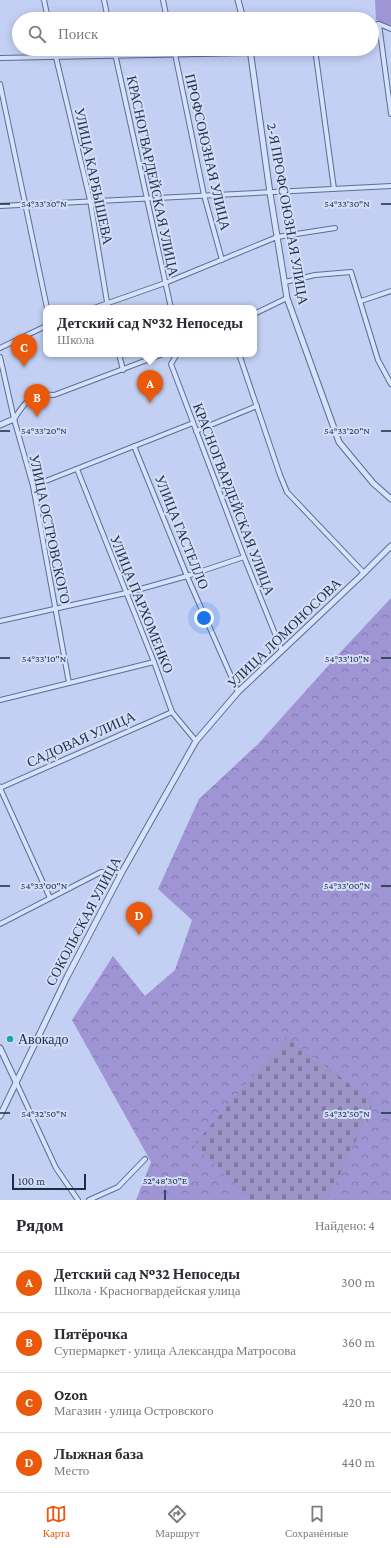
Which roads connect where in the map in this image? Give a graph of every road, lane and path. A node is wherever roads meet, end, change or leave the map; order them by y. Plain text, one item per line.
1 (44, 0) edge
2 (104, 0) edge
3 (163, 0) edge
4 (238, 0) edge
5 (47, 12) edge
6 (107, 12) edge
7 (166, 12) edge
8 (241, 12) edge
9 (379, 24) edge
10 (391, 30) edge
11 (379, 31) edge
12 (56, 56) joint
13 (116, 56) edge
14 (175, 56) edge
15 (251, 56) edge
16 (316, 56) edge
17 (0, 58) edge
18 (0, 84) edge
19 (391, 114) edge
20 (391, 186) edge
21 (334, 189) junction
22 (270, 193) junction
23 (204, 195) junction
24 (148, 198) junction
25 (90, 200) junction
26 (24, 204) junction
27 (0, 206) edge
28 (335, 228) dead end
29 (278, 237) junction
30 (222, 260) junction
31 (285, 282) junction
32 (165, 283) junction
33 (391, 291) edge
34 (287, 298) junction
35 (361, 301) junction
36 (46, 305) edge
37 (107, 305) edge
38 (110, 305) edge
39 (170, 305) edge
40 (257, 313) edge
41 (43, 327) edge
42 (0, 348) edge
43 (0, 357) edge
44 (120, 357) edge
45 (156, 357) edge
46 (175, 357) edge
47 (240, 357) edge
48 (123, 370) junction
49 (391, 384) edge
50 (257, 406) junction
51 (14, 419) junction
52 (193, 423) junction
53 (0, 425) edge
54 (196, 431) junction
55 (134, 446) junction
56 (76, 469) junction
57 (33, 486) junction
58 (391, 499) edge
59 (391, 546) edge
60 (244, 557) junction
61 (364, 573) junction
62 (187, 576) junction
63 (126, 593) junction
64 (55, 608) junction
65 (0, 621) edge
66 (282, 651) junction
67 (154, 662) junction
68 (69, 683) junction
69 (238, 692) junction
70 (0, 700) edge
71 (172, 712) junction
72 (196, 741) junction
73 (0, 788) edge
74 (122, 872) junction
75 (50, 898) junction
76 (0, 924) edge
77 (0, 1048) edge
78 (16, 1082) junction
79 (0, 1116) edge
80 (145, 1159) dead end
81 (78, 1200) edge
82 (89, 1200) edge

1 - 5 street
2 - 6 street
3 - 7 street
4 - 8 street
9 - 10 street
11 - 19 street
12 - 17 street
12 - 25 street, УЛИЦА КАРБЫШЕВА
13 - 24 street, КРАСНОГВАРДЕЙСКАЯ УЛИЦА
14 - 23 street, ПРОФСОЮЗНАЯ УЛИЦА
15 - 22 street, 2-Я ПРОФСОЮЗНАЯ УЛИЦА
16 - 21 street
18 - 26 street
20 - 21 street
21 - 22 street
22 - 23 street
22 - 29 street, 2-Я ПРОФСОЮЗНАЯ УЛИЦА
23 - 24 street
23 - 30 street, ПРОФСОЮЗНАЯ УЛИЦА
24 - 25 street
24 - 32 street, КРАСНОГВАРДЕЙСКАЯ УЛИЦА
25 - 26 street
25 - 37 street, УЛИЦА КАРБЫШЕВА
26 - 27 street
26 - 36 street
28 - 29 street
29 - 30 street
29 - 31 street, 2-Я ПРОФСОЮЗНАЯ УЛИЦА
30 - 32 street
31 - 34 street, 2-Я ПРОФСОЮЗНАЯ УЛИЦА
31 - 35 street
32 - 38 street
32 - 39 street, КРАСНОГВАРДЕЙСКАЯ УЛИЦА
33 - 35 street
34 - 40 street
34 - 58 street, 2-Я ПРОФСОЮЗНАЯ УЛИЦА
35 - 49 street
41 - 42 street
43 - 51 street, УЛИЦА ОСТРОВСКОГО
44 - 48 street
45 - 48 street
46 - 52 street, КРАСНОГВАРДЕЙСКАЯ УЛИЦА
47 - 50 street
48 - 51 street
50 - 54 street
50 - 61 street
51 - 53 street
51 - 57 street, УЛИЦА ОСТРОВСКОГО
52 - 54 street, КРАСНОГВАРДЕЙСКАЯ УЛИЦА
52 - 55 street
54 - 60 street, КРАСНОГВАРДЕЙСКАЯ УЛИЦА
55 - 56 street
55 - 62 street, УЛИЦА ГАСТЕЛЛО
56 - 57 street
56 - 63 street, УЛИЦА ПАРХОМЕНКО
57 - 64 street, УЛИЦА ОСТРОВСКОГО
59 - 61 street, УЛИЦА ЛОМОНОСОВА
60 - 62 street
60 - 66 street, КРАСНОГВАРДЕЙСКАЯ УЛИЦА
61 - 66 street, УЛИЦА ЛОМОНОСОВА
62 - 63 street
62 - 69 street, УЛИЦА ГАСТЕЛЛО
63 - 64 street
63 - 67 street, УЛИЦА ПАРХОМЕНКО
64 - 65 street
64 - 68 street, УЛИЦА ОСТРОВСКОГО
66 - 69 street, УЛИЦА ЛОМОНОСОВА
67 - 68 street
67 - 71 street, УЛИЦА ПАРХОМЕНКО
68 - 70 street
69 - 72 street, УЛИЦА ЛОМОНОСОВА
71 - 72 street, УЛИЦА ПАРХОМЕНКО
71 - 73 street, САДОВАЯ УЛИЦА
72 - 74 street, СОКОЛЬСКАЯ УЛИЦА
73 - 75 street
74 - 75 street
74 - 78 street, СОКОЛЬСКАЯ УЛИЦА
75 - 76 street
77 - 78 street
78 - 79 street, СОКОЛЬСКАЯ УЛИЦА
78 - 81 street
80 - 82 street

